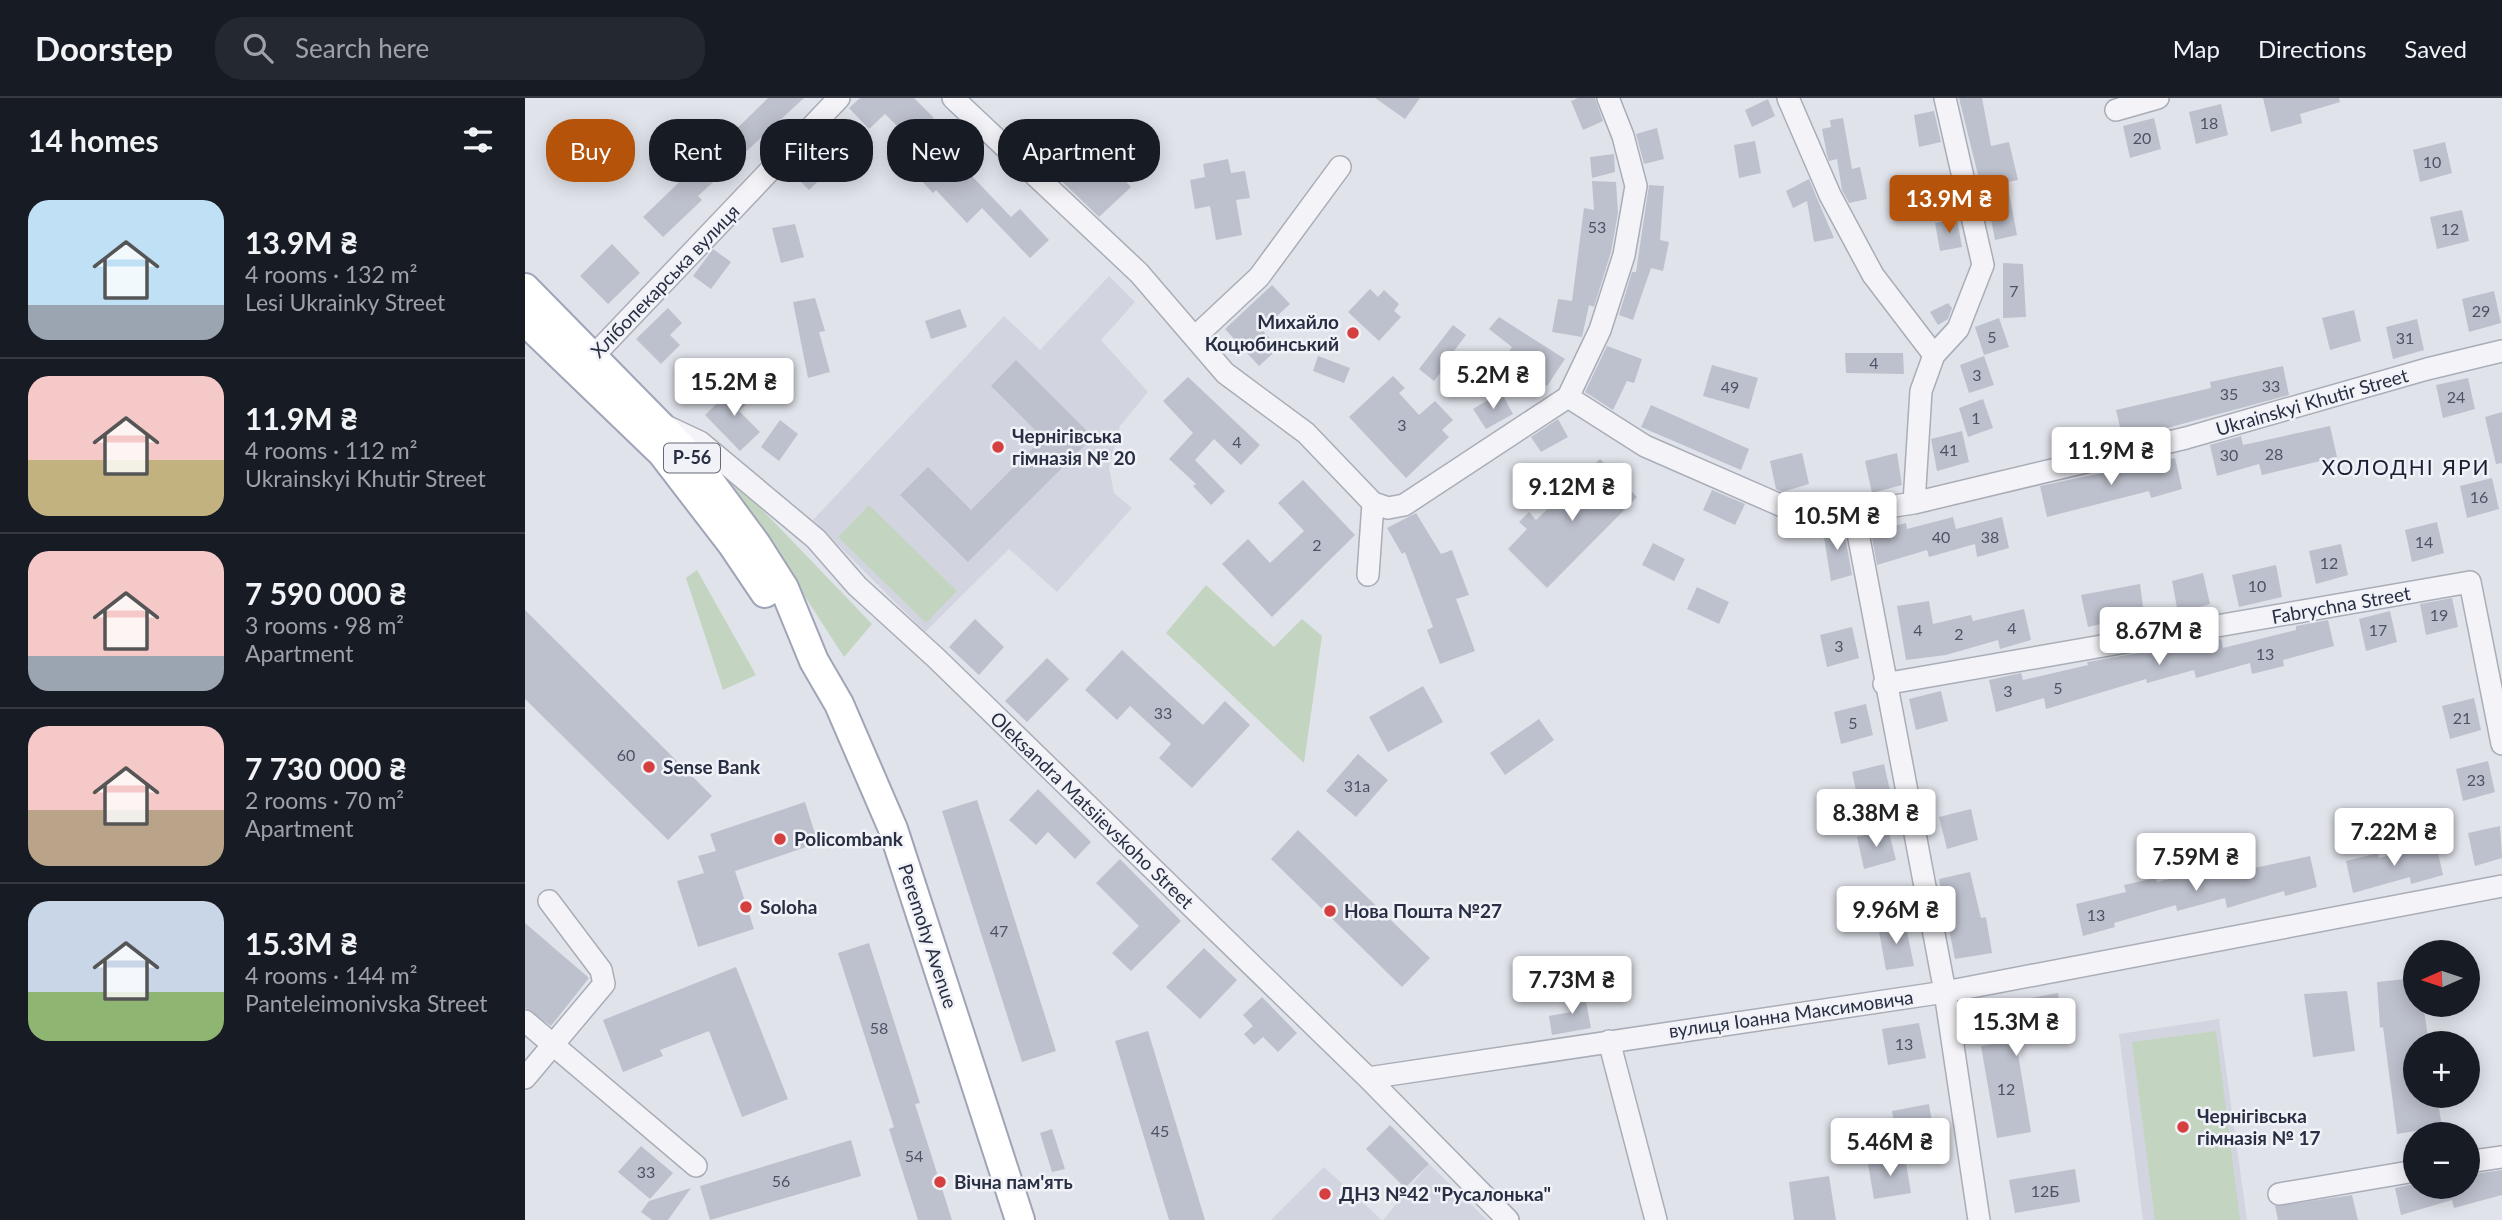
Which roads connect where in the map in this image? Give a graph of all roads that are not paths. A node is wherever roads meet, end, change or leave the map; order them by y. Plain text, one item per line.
1 (839, 98) edge
2 (953, 98) edge
3 (1608, 98) edge
4 (1788, 98) edge
5 (1945, 98) edge
6 (2158, 98) edge
7 (2116, 110) dead end
8 (1340, 167) dead end
9 (525, 288) edge
10 (525, 321) edge
11 (1195, 337) junction
12 (2502, 351) edge
13 (1934, 355) junction
14 (586, 364) junction
15 (1569, 397) junction
16 (659, 422) junction
17 (1373, 503) junction
18 (1914, 503) junction
19 (1854, 512) junction
20 (1368, 575) dead end
21 (814, 661) junction
22 (1884, 684) junction
23 (2502, 744) edge
24 (2502, 886) edge
25 (549, 901) dead end
26 (1945, 992) junction
27 (525, 1021) edge
28 (1609, 1041) junction
29 (552, 1045) junction
30 (525, 1078) edge
31 (1368, 1078) junction
32 (2502, 1157) edge
33 (2480, 1160) edge
34 (696, 1166) dead end
35 (2403, 1173) edge
36 (2279, 1194) dead end
37 (1020, 1220) edge
38 (1508, 1220) edge
39 (1656, 1220) edge
40 (1979, 1220) edge

1 - 14 street, Хлібопекарська вулиця
2 - 11 street
3 - 15 street
4 - 13 street
5 - 13 street
6 - 7 street
8 - 11 street
9 - 14 main road, Peremohy Avenue / Р-56
10 - 14 main road, Peremohy Avenue / Р-56
11 - 17 street
12 - 18 street, Ukrainskyi Khutir Street
13 - 18 street
14 - 16 main road, Peremohy Avenue / Р-56
14 - 21 main road, Peremohy Avenue / Р-56
15 - 17 street
15 - 19 street, Ukrainskyi Khutir Street
16 - 21 main road, Peremohy Avenue / Р-56
16 - 31 street, Oleksandra Matsiievskoho Street
17 - 20 street
18 - 19 street, Ukrainskyi Khutir Street
19 - 22 street
21 - 37 main road, Peremohy Avenue / Р-56
22 - 23 street, Fabrychna Street
22 - 26 street
24 - 26 street, вулиця Іоанна Максимовича
25 - 29 street
26 - 28 street, вулиця Іоанна Максимовича
26 - 40 street
27 - 29 street
28 - 31 street, вулиця Іоанна Максимовича
28 - 39 street
29 - 30 street
29 - 34 street
31 - 38 street, Oleksandra Matsiievskoho Street
32 - 33 street
35 - 36 street

